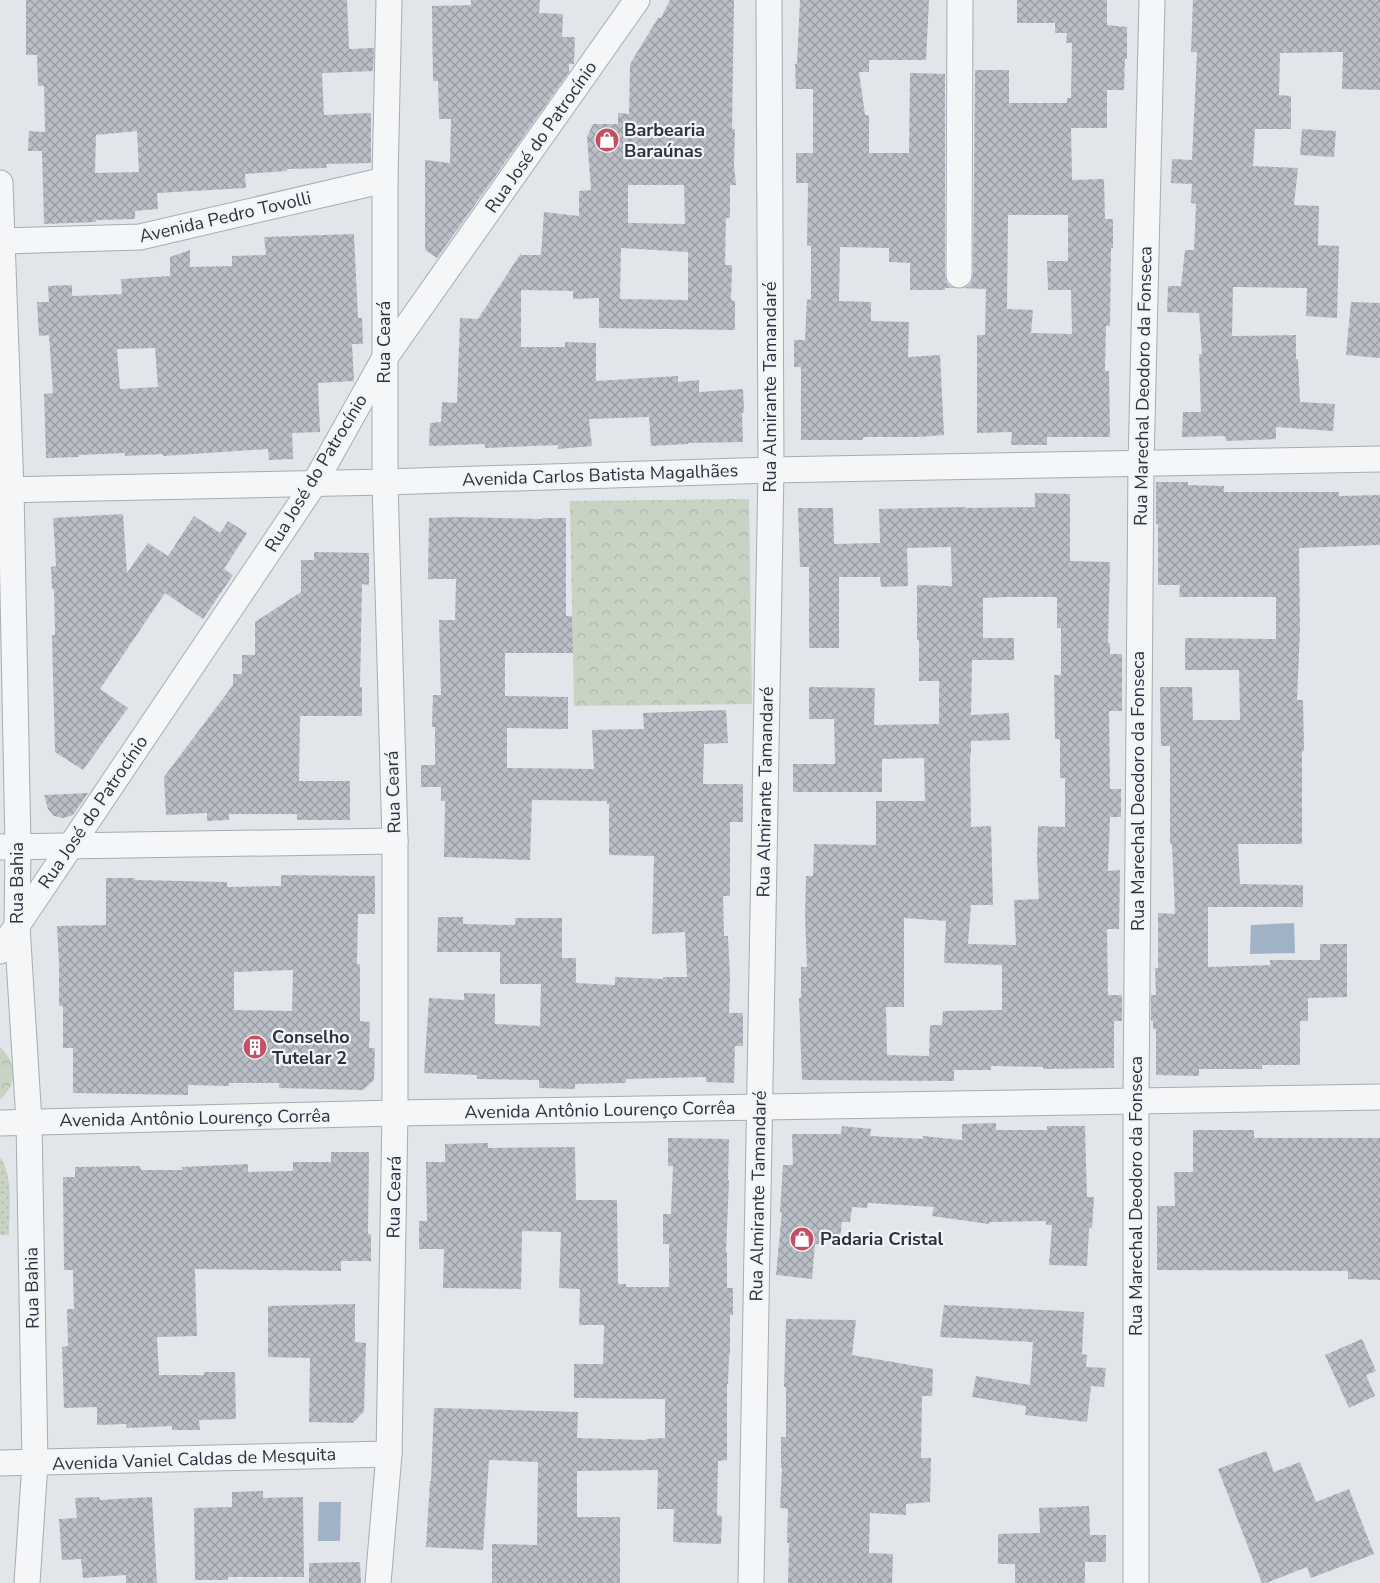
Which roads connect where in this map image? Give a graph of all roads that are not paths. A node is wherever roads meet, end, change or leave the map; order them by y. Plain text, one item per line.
1 (390, 0) edge
2 (637, 0) edge
3 (769, 0) edge
4 (960, 0) edge
5 (1152, 0) edge
6 (385, 180) junction
7 (0, 183) edge
8 (3, 241) junction
9 (959, 276) dead end
10 (384, 359) junction
11 (1380, 459) edge
12 (1140, 464) junction
13 (771, 470) junction
14 (385, 482) junction
15 (314, 484) junction
16 (6, 490) edge
17 (395, 841) junction
18 (71, 846) junction
19 (9, 847) edge
20 (17, 926) junction
21 (0, 951) edge
22 (1380, 1097) edge
23 (1136, 1102) junction
24 (760, 1107) junction
25 (395, 1113) junction
26 (29, 1122) junction
27 (0, 1123) edge
28 (389, 1454) junction
29 (0, 1463) edge
30 (35, 1463) junction
31 (27, 1583) edge
32 (378, 1583) edge
33 (752, 1583) edge
34 (1136, 1583) edge

1 - 6 street, Rua Ceará
2 - 10 street, Rua José do Patrocínio
3 - 13 street, Rua Almirante Tamandaré
4 - 9 street
5 - 12 street, Rua Marechal Deodoro da Fonseca
6 - 8 street, Avenida Pedro Tovolli
6 - 10 street, Rua Ceará
7 - 8 street, Rua Bahia
8 - 16 street, Rua Bahia
10 - 14 street, Rua Ceará
10 - 15 street, Rua José do Patrocínio
11 - 12 street, Avenida Carlos Batista Magalhães
12 - 13 street, Avenida Carlos Batista Magalhães
12 - 23 street, Rua Marechal Deodoro da Fonseca
13 - 14 street, Avenida Carlos Batista Magalhães
13 - 24 street, Rua Almirante Tamandaré
14 - 15 street, Avenida Carlos Batista Magalhães
14 - 17 street, Rua Ceará
15 - 16 street, Avenida Carlos Batista Magalhães
15 - 18 street, Rua José do Patrocínio
16 - 19 street, Rua Bahia
17 - 18 street
17 - 25 street, Rua Ceará
18 - 19 street
18 - 20 street, Rua José do Patrocínio
19 - 20 street, Rua Bahia
20 - 21 street, Rua José do Patrocínio
20 - 26 street, Rua Bahia
22 - 23 street, Avenida Antônio Lourenço Corrêa
23 - 24 street, Avenida Antônio Lourenço Corrêa
23 - 34 street, Rua Marechal Deodoro da Fonseca
24 - 25 street, Avenida Antônio Lourenço Corrêa
24 - 33 street, Rua Almirante Tamandaré
25 - 26 street, Avenida Antônio Lourenço Corrêa
25 - 28 street, Rua Ceará
26 - 27 street, Avenida Antônio Lourenço Corrêa
26 - 30 street, Rua Bahia
28 - 30 street, Avenida Vaniel Caldas de Mesquita
28 - 32 street, Rua Ceará
29 - 30 street, Avenida Vaniel Caldas de Mesquita
30 - 31 street, Rua Bahia

